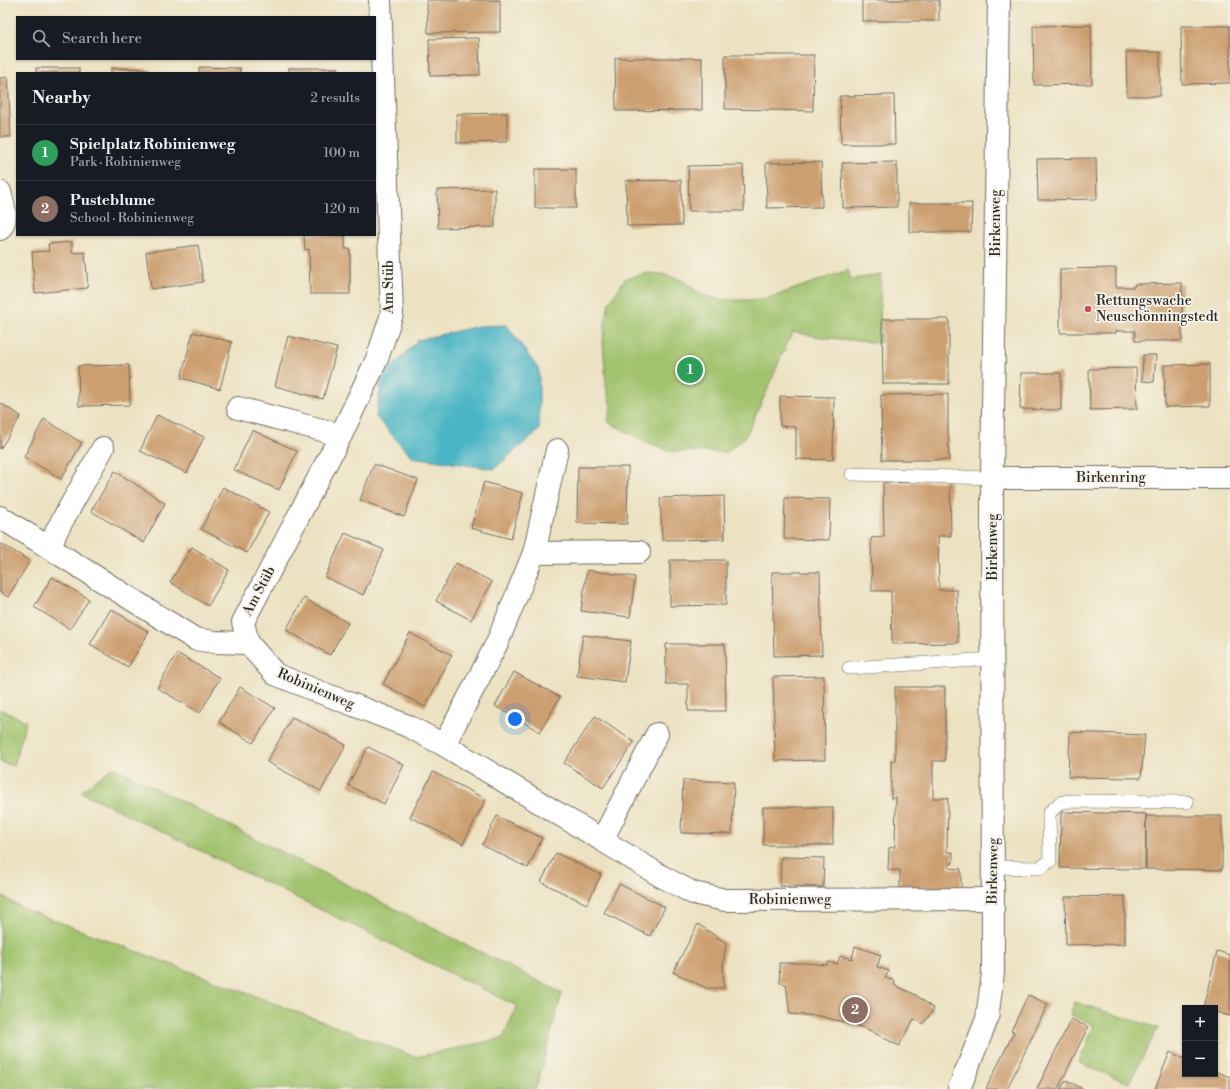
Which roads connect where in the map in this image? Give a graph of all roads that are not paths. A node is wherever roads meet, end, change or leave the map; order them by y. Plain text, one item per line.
1 (380, 0) edge
2 (999, 0) edge
3 (380, 153) edge
4 (0, 192) edge
5 (0, 229) edge
6 (238, 408) dead end
7 (341, 435) junction
8 (103, 448) dead end
9 (557, 450) dead end
10 (852, 474) dead end
11 (992, 478) junction
12 (1230, 478) edge
13 (0, 517) edge
14 (50, 547) junction
15 (639, 552) dead end
16 (534, 553) junction
17 (248, 643) junction
18 (993, 659) junction
19 (849, 668) dead end
20 (657, 734) dead end
21 (444, 745) junction
22 (1187, 802) dead end
23 (602, 840) junction
24 (993, 867) junction
25 (992, 899) junction
26 (959, 1089) edge

1 - 3 street, Am Stüb
2 - 11 street, Birkenweg
3 - 7 street, Am Stüb
4 - 5 street
6 - 7 street
7 - 17 street, Am Stüb
8 - 14 street
9 - 16 street
10 - 11 lane
11 - 12 street, Birkenring
11 - 18 street, Birkenweg
13 - 14 street
14 - 17 street
15 - 16 street
16 - 21 street
17 - 21 street, Robinienweg
18 - 19 lane
18 - 24 street, Birkenweg
20 - 23 street
21 - 23 street, Robinienweg
22 - 24 lane
23 - 25 street, Robinienweg
24 - 25 street, Birkenweg
25 - 26 street, Birkenweg

